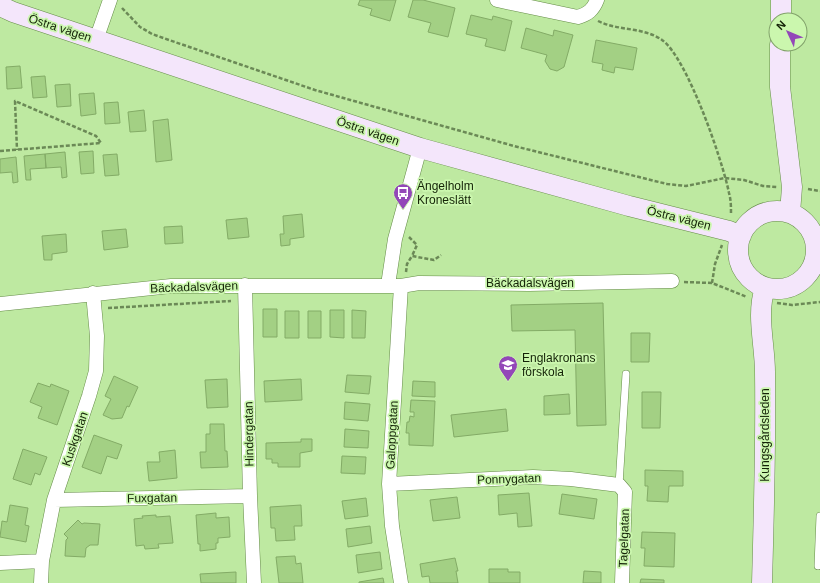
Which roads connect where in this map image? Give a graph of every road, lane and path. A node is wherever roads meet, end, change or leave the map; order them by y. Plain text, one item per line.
1 (497, 0) edge
2 (781, 0) edge
3 (110, 1) edge
4 (0, 6) edge
5 (593, 6) edge
6 (781, 12) edge
7 (96, 40) junction
8 (780, 52) edge
9 (420, 148) junction
10 (17, 150) junction
11 (0, 151) edge
12 (725, 178) junction
13 (792, 187) junction
14 (820, 191) edge
15 (790, 213) junction
16 (735, 233) junction
17 (406, 234) dead end
18 (441, 255) dead end
19 (412, 256) junction
20 (816, 268) edge
21 (672, 281) dead end
22 (419, 283) junction
23 (712, 283) dead end
24 (246, 285) junction
25 (395, 285) junction
26 (765, 288) junction
27 (93, 293) junction
28 (246, 300) junction
29 (0, 304) edge
30 (95, 309) junction
31 (626, 374) dead end
32 (389, 484) junction
33 (622, 489) junction
34 (250, 496) junction
35 (54, 500) junction
36 (820, 516) edge
37 (42, 561) junction
38 (0, 563) edge
39 (818, 566) dead end
40 (41, 583) edge
41 (254, 583) edge
42 (401, 583) edge
43 (622, 583) edge
44 (762, 583) edge

1 - 5 street
2 - 6 main road
3 - 7 street
3 - 12 path
4 - 7 main road, Östra vägen
5 - 12 path
7 - 9 main road, Östra vägen
8 - 13 main road
9 - 16 main road, Östra vägen
9 - 25 street
10 - 10 path
10 - 11 path
12 - 13 path
12 - 16 path
13 - 14 path
13 - 15 main road
15 - 16 main road
15 - 20 main road
16 - 23 path
16 - 26 main road
17 - 19 path
18 - 19 path
19 - 22 path
20 - 26 main road
21 - 22 street, Bäckadalsvägen
22 - 25 street, Bäckadalsvägen
24 - 25 street, Bäckadalsvägen
24 - 27 street, Bäckadalsvägen
24 - 28 street, Hindergatan
25 - 32 street, Galoppgatan
26 - 44 main road, Kungsgårdsleden
27 - 29 street, Bäckadalsvägen
27 - 30 street, Kuskgatan
28 - 30 path
28 - 34 street, Hindergatan
30 - 35 street, Kuskgatan
31 - 33 lane
32 - 33 street, Ponnygatan
32 - 42 street, Galoppgatan
33 - 43 street, Tagelgatan
34 - 35 street, Fuxgatan
34 - 41 street, Hindergatan
35 - 37 street, Kuskgatan
36 - 39 lane
37 - 38 street
37 - 40 street, Kuskgatan

